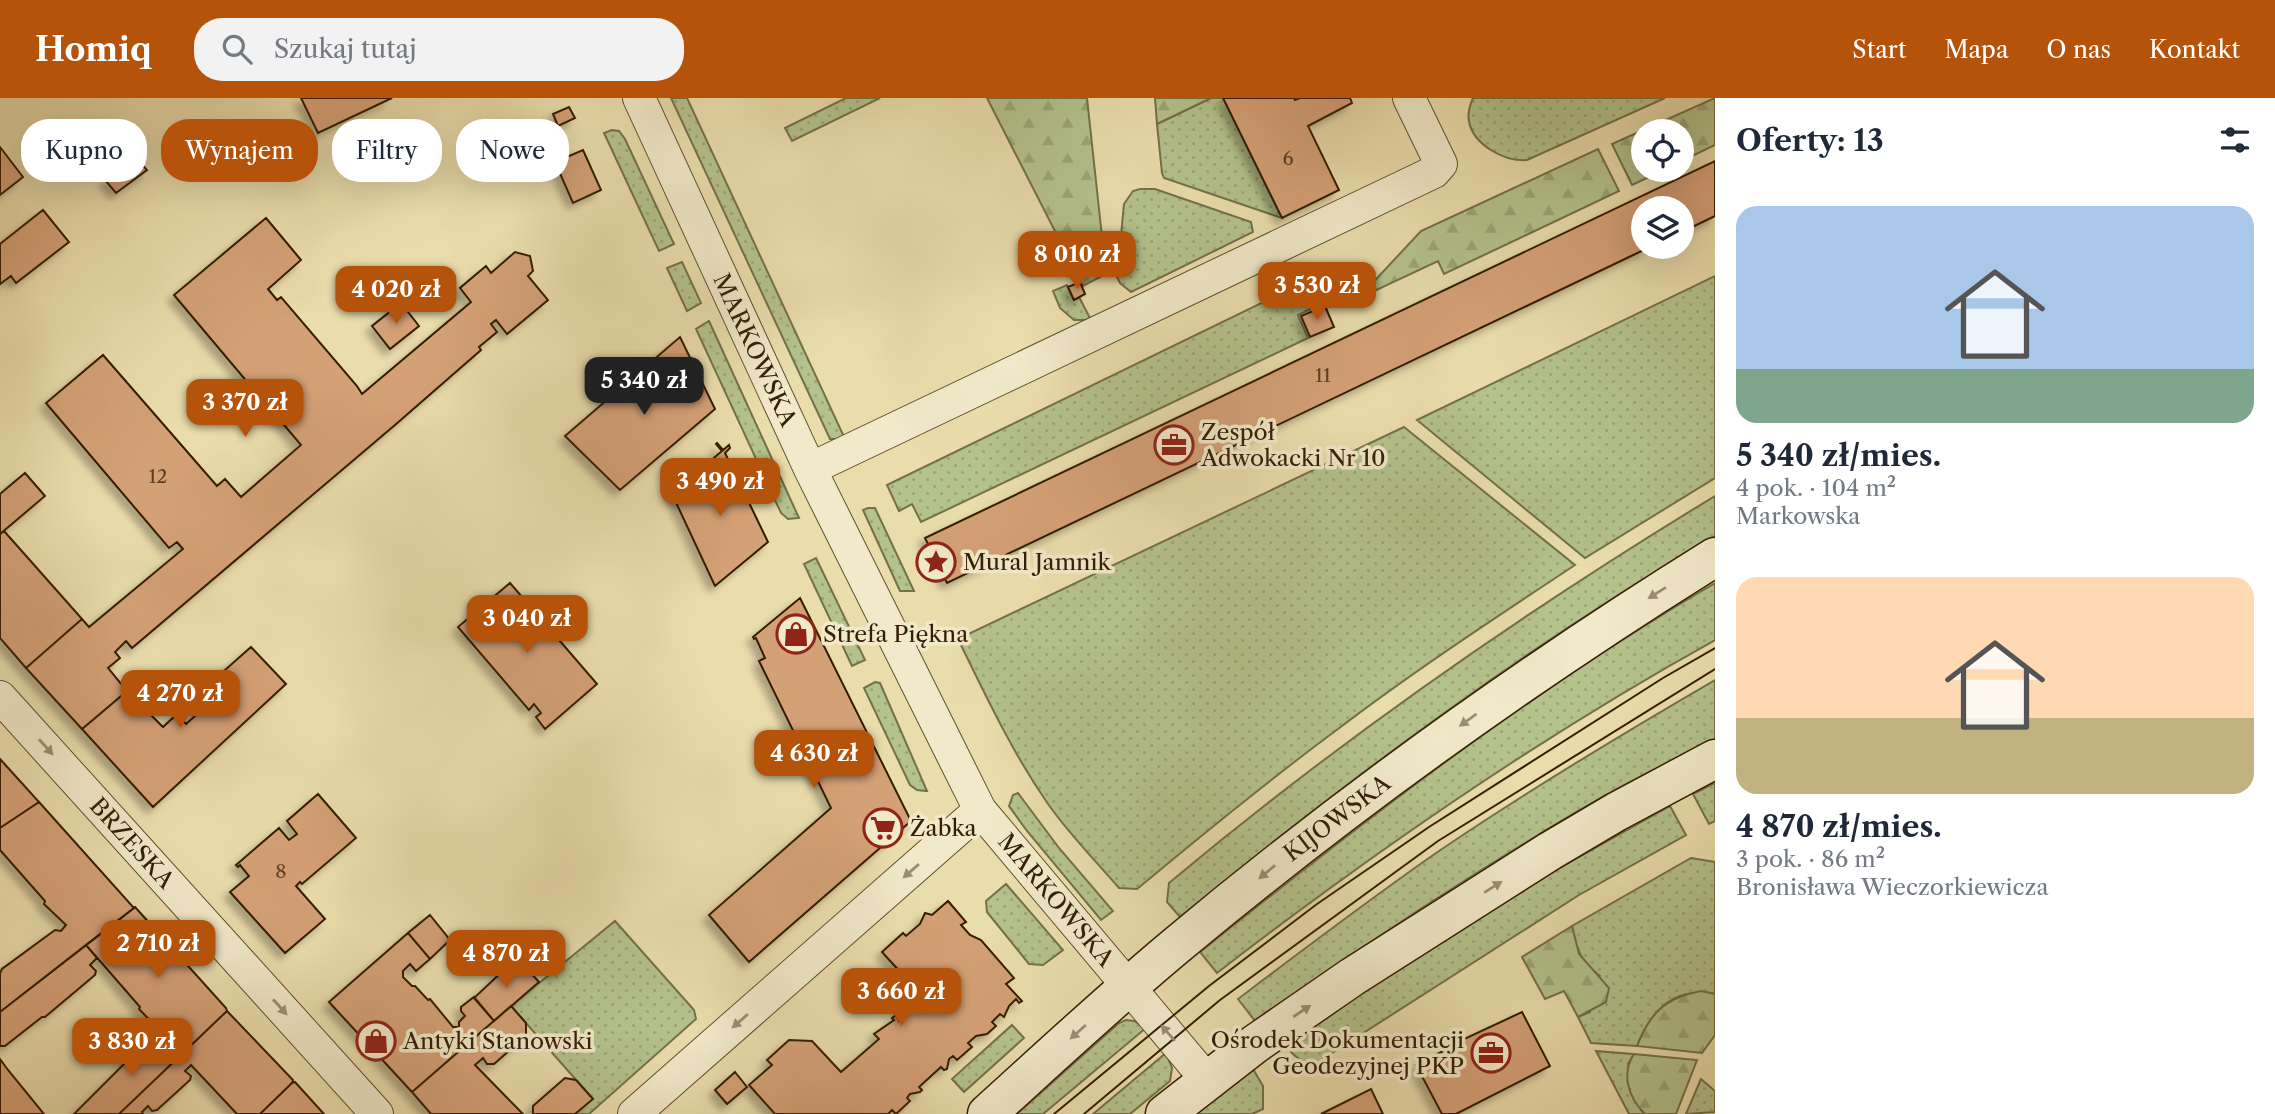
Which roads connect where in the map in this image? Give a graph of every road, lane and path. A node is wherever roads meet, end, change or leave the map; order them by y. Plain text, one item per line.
1 (639, 98) edge
2 (1409, 98) edge
3 (810, 469) junction
4 (1715, 557) edge
5 (0, 697) edge
6 (1715, 759) edge
7 (980, 810) junction
8 (1128, 987) junction
9 (1207, 1080) junction
10 (377, 1114) edge
11 (634, 1114) edge
12 (987, 1114) edge
13 (1165, 1114) edge

1 - 3 street, MARKOWSKA
2 - 3 street
3 - 7 street, MARKOWSKA
4 -> 8 street, KIJOWSKA
5 -> 10 street, BRZESKA
9 -> 6 street
7 - 8 street, MARKOWSKA
7 -> 11 street
9 -> 8 street, MARKOWSKA
8 -> 12 street, KIJOWSKA
9 - 13 street

